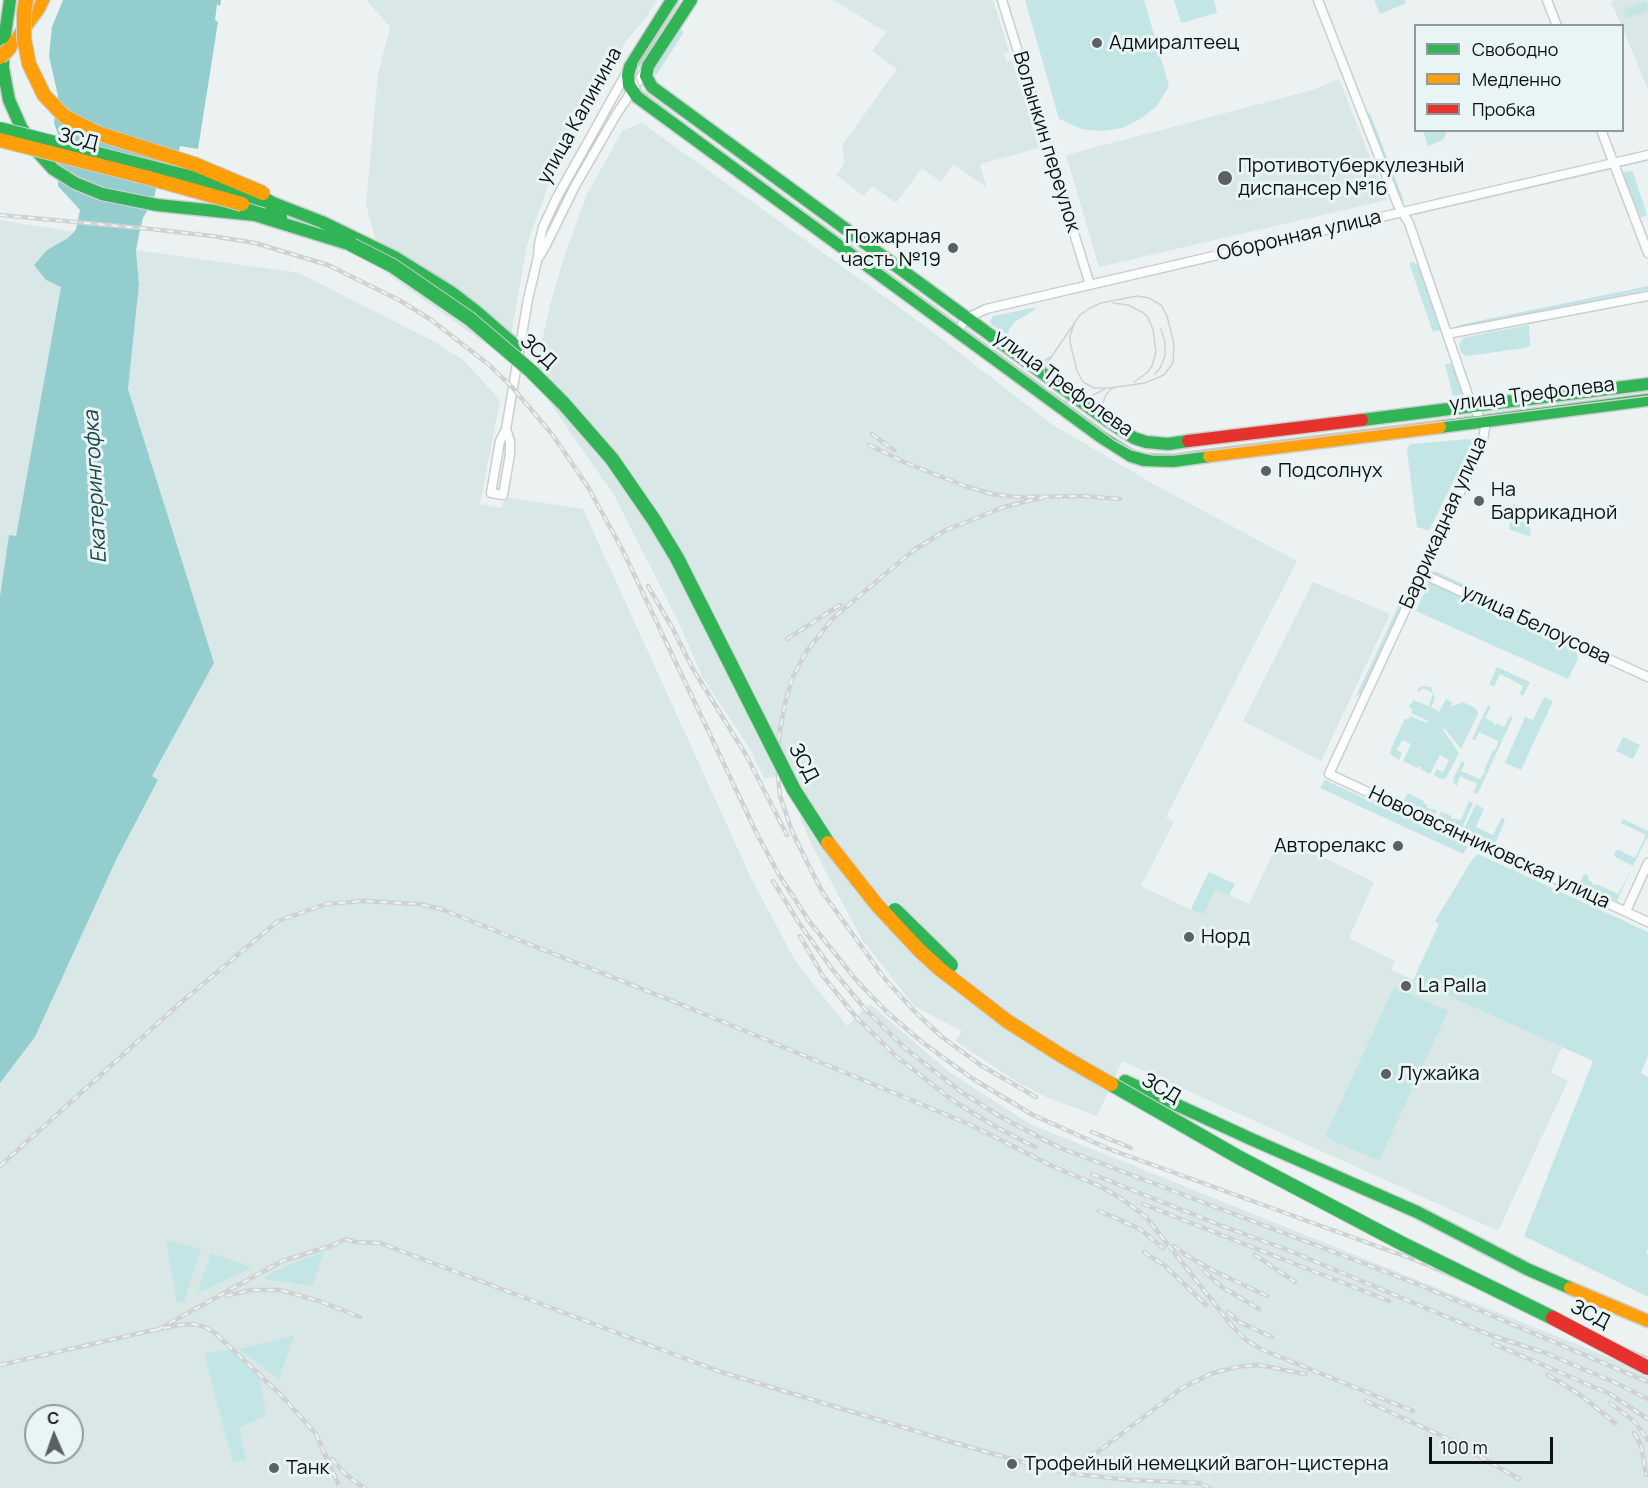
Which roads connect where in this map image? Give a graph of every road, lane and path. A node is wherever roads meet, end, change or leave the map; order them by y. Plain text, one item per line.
1 (10, 0) edge
2 (26, 0) edge
3 (42, 0) edge
4 (672, 0) edge
5 (691, 0) edge
6 (1002, 0) edge
7 (1318, 0) edge
8 (1547, 0) edge
9 (1556, 24) edge
10 (2, 62) edge
11 (639, 78) junction
12 (617, 90) junction
13 (0, 129) edge
14 (1602, 132) edge
15 (0, 140) edge
16 (1648, 155) edge
17 (1614, 163) junction
18 (1403, 213) junction
19 (322, 222) junction
20 (352, 244) junction
21 (1648, 253) edge
22 (538, 257) junction
23 (1089, 285) junction
24 (1648, 296) edge
25 (967, 318) junction
26 (957, 331) junction
27 (1447, 334) junction
28 (1648, 384) edge
29 (1648, 400) edge
30 (1473, 406) junction
31 (1482, 421) junction
32 (506, 429) junction
33 (1423, 574) junction
34 (1648, 677) edge
35 (1329, 774) joint
36 (1648, 863) edge
37 (1626, 912) junction
38 (1648, 922) edge
39 (1648, 1321) edge
40 (1648, 1368) edge

1 - 10 main road
2 - 19 main road, bridge
3 - 10 main road, bridge
4 - 11 main road, улица Калинина
5 - 11 main road, улица Калинина
6 - 23 street, Волынкин переулок
7 - 18 street, Баррикадная улица
8 - 9 street
10 - 20 main road, bridge
11 - 12 street, улица Калинина
11 - 12 street
11 - 22 street, улица Калинина
11 - 25 main road, улица Трефолева
11 - 26 main road, улица Трефолева
12 - 22 street, улица Калинина
13 - 19 main road, ЗСД, bridge
14 - 17 street
15 - 20 main road, ЗСД, bridge
16 - 17 street, Оборонная улица
17 - 18 street, Оборонная улица
17 - 21 street
18 - 23 street, Оборонная улица
18 - 27 street, Баррикадная улица
19 - 39 main road, ЗСД, bridge
20 - 40 main road, ЗСД, bridge
22 - 32 street, улица Калинина
23 - 25 street, Оборонная улица
24 - 27 street
25 - 26 street
25 - 30 main road, улица Трефолева
26 - 31 main road, улица Трефолева
27 - 30 street, Баррикадная улица
28 - 30 main road, улица Трефолева
29 - 31 main road, улица Трефолева
30 - 31 street, Баррикадная улица
31 - 33 street, Баррикадная улица
32 - 32 street, улица Калинина
33 - 34 street, улица Белоусова
33 - 35 street, Баррикадная улица
35 - 37 street, Новоовсянниковская улица
36 - 37 street
37 - 38 street, Новоовсянниковская улица

